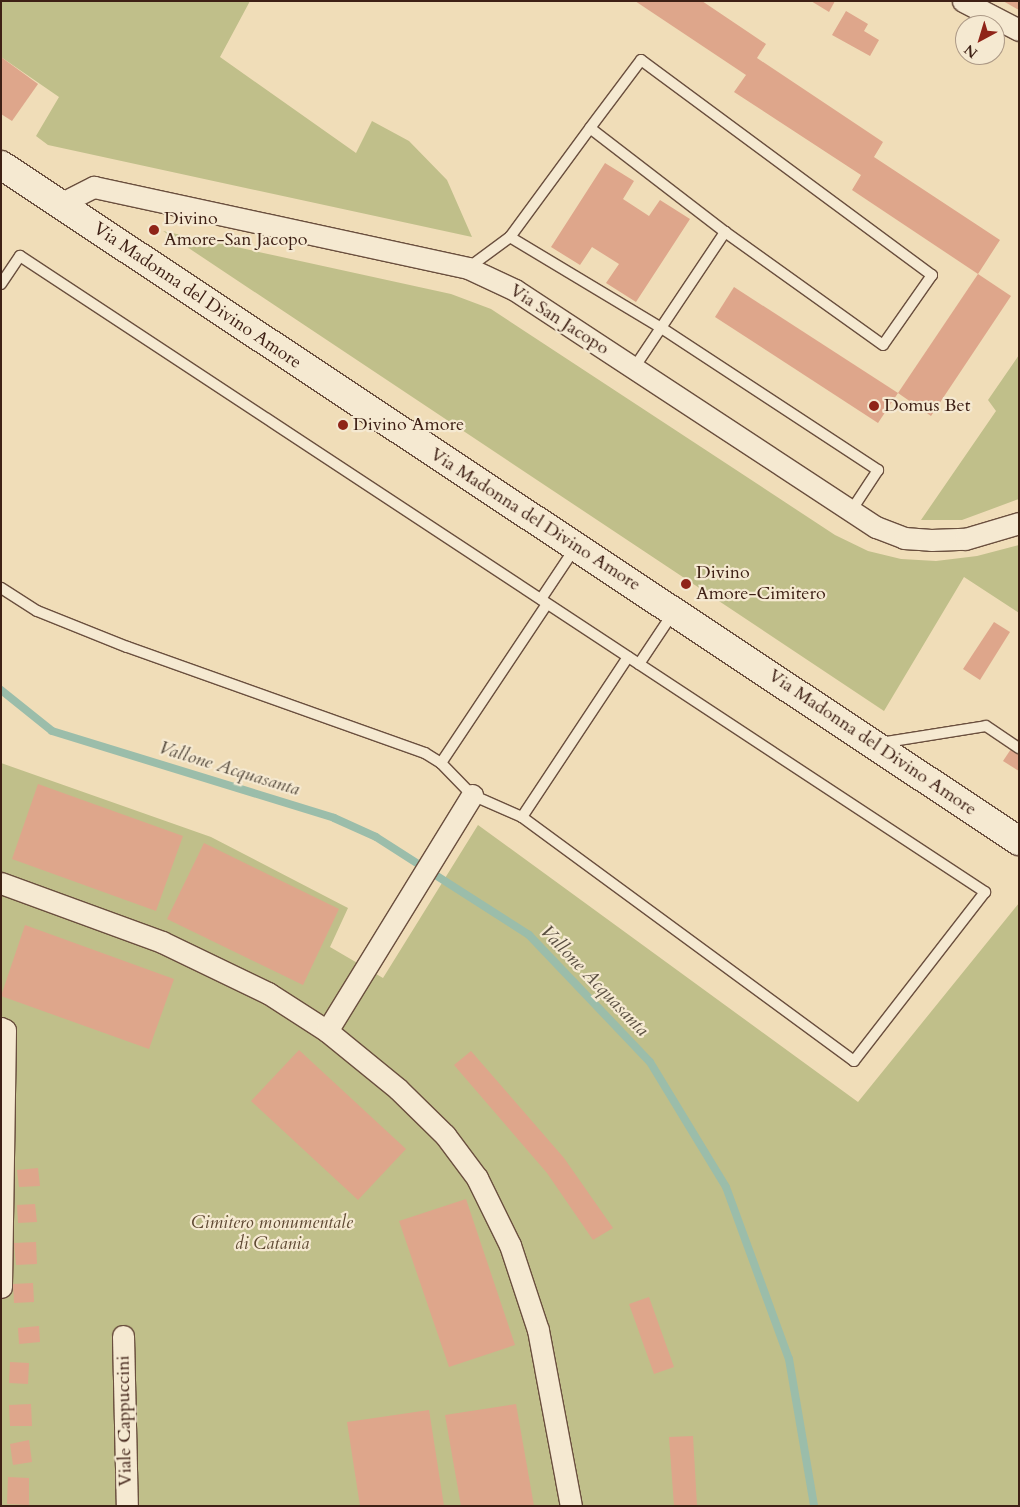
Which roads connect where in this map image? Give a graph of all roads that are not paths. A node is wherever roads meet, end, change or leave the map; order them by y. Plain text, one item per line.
1 (963, 1) edge
2 (1019, 30) edge
3 (590, 128) junction
4 (1, 165) edge
5 (60, 204) junction
6 (726, 232) junction
7 (510, 237) junction
8 (468, 268) junction
9 (1, 284) edge
10 (660, 327) junction
11 (634, 368) junction
12 (851, 511) junction
13 (1019, 523) edge
14 (575, 548) junction
15 (1, 588) edge
16 (544, 602) junction
17 (674, 612) junction
18 (628, 657) junction
19 (639, 664) junction
20 (875, 744) junction
21 (1019, 748) edge
22 (441, 764) junction
23 (472, 795) junction
24 (522, 817) junction
25 (1019, 841) edge
26 (1, 883) edge
27 (1, 1028) edge
28 (327, 1031) junction
29 (1, 1287) edge
30 (123, 1336) dead end
31 (127, 1506) edge
32 (571, 1506) edge

1 - 2 street
3 - 6 lane
3 - 6 lane
3 - 7 lane
4 - 5 main road, Via Madonna del Divino Amore
5 - 8 street, Via San Jacopo
5 - 14 main road, Via Madonna del Divino Amore
6 - 10 lane
7 - 8 lane
7 - 10 lane
8 - 11 street, Via San Jacopo
9 - 16 lane
10 - 11 lane
10 - 12 lane
11 - 12 street, Via San Jacopo
12 - 13 street, Via San Jacopo
14 - 16 lane
14 - 17 main road, Via Madonna del Divino Amore
15 - 22 lane
16 - 18 lane
16 - 22 lane
17 - 19 lane
17 - 20 main road, Via Madonna del Divino Amore
18 - 19 lane
18 - 24 lane
19 - 24 lane
20 - 21 lane
20 - 25 main road, Via Madonna del Divino Amore
22 - 23 lane
23 - 24 lane
23 - 28 street
26 - 28 street
27 - 29 street
28 - 32 street
30 - 31 street, Viale Cappuccini

